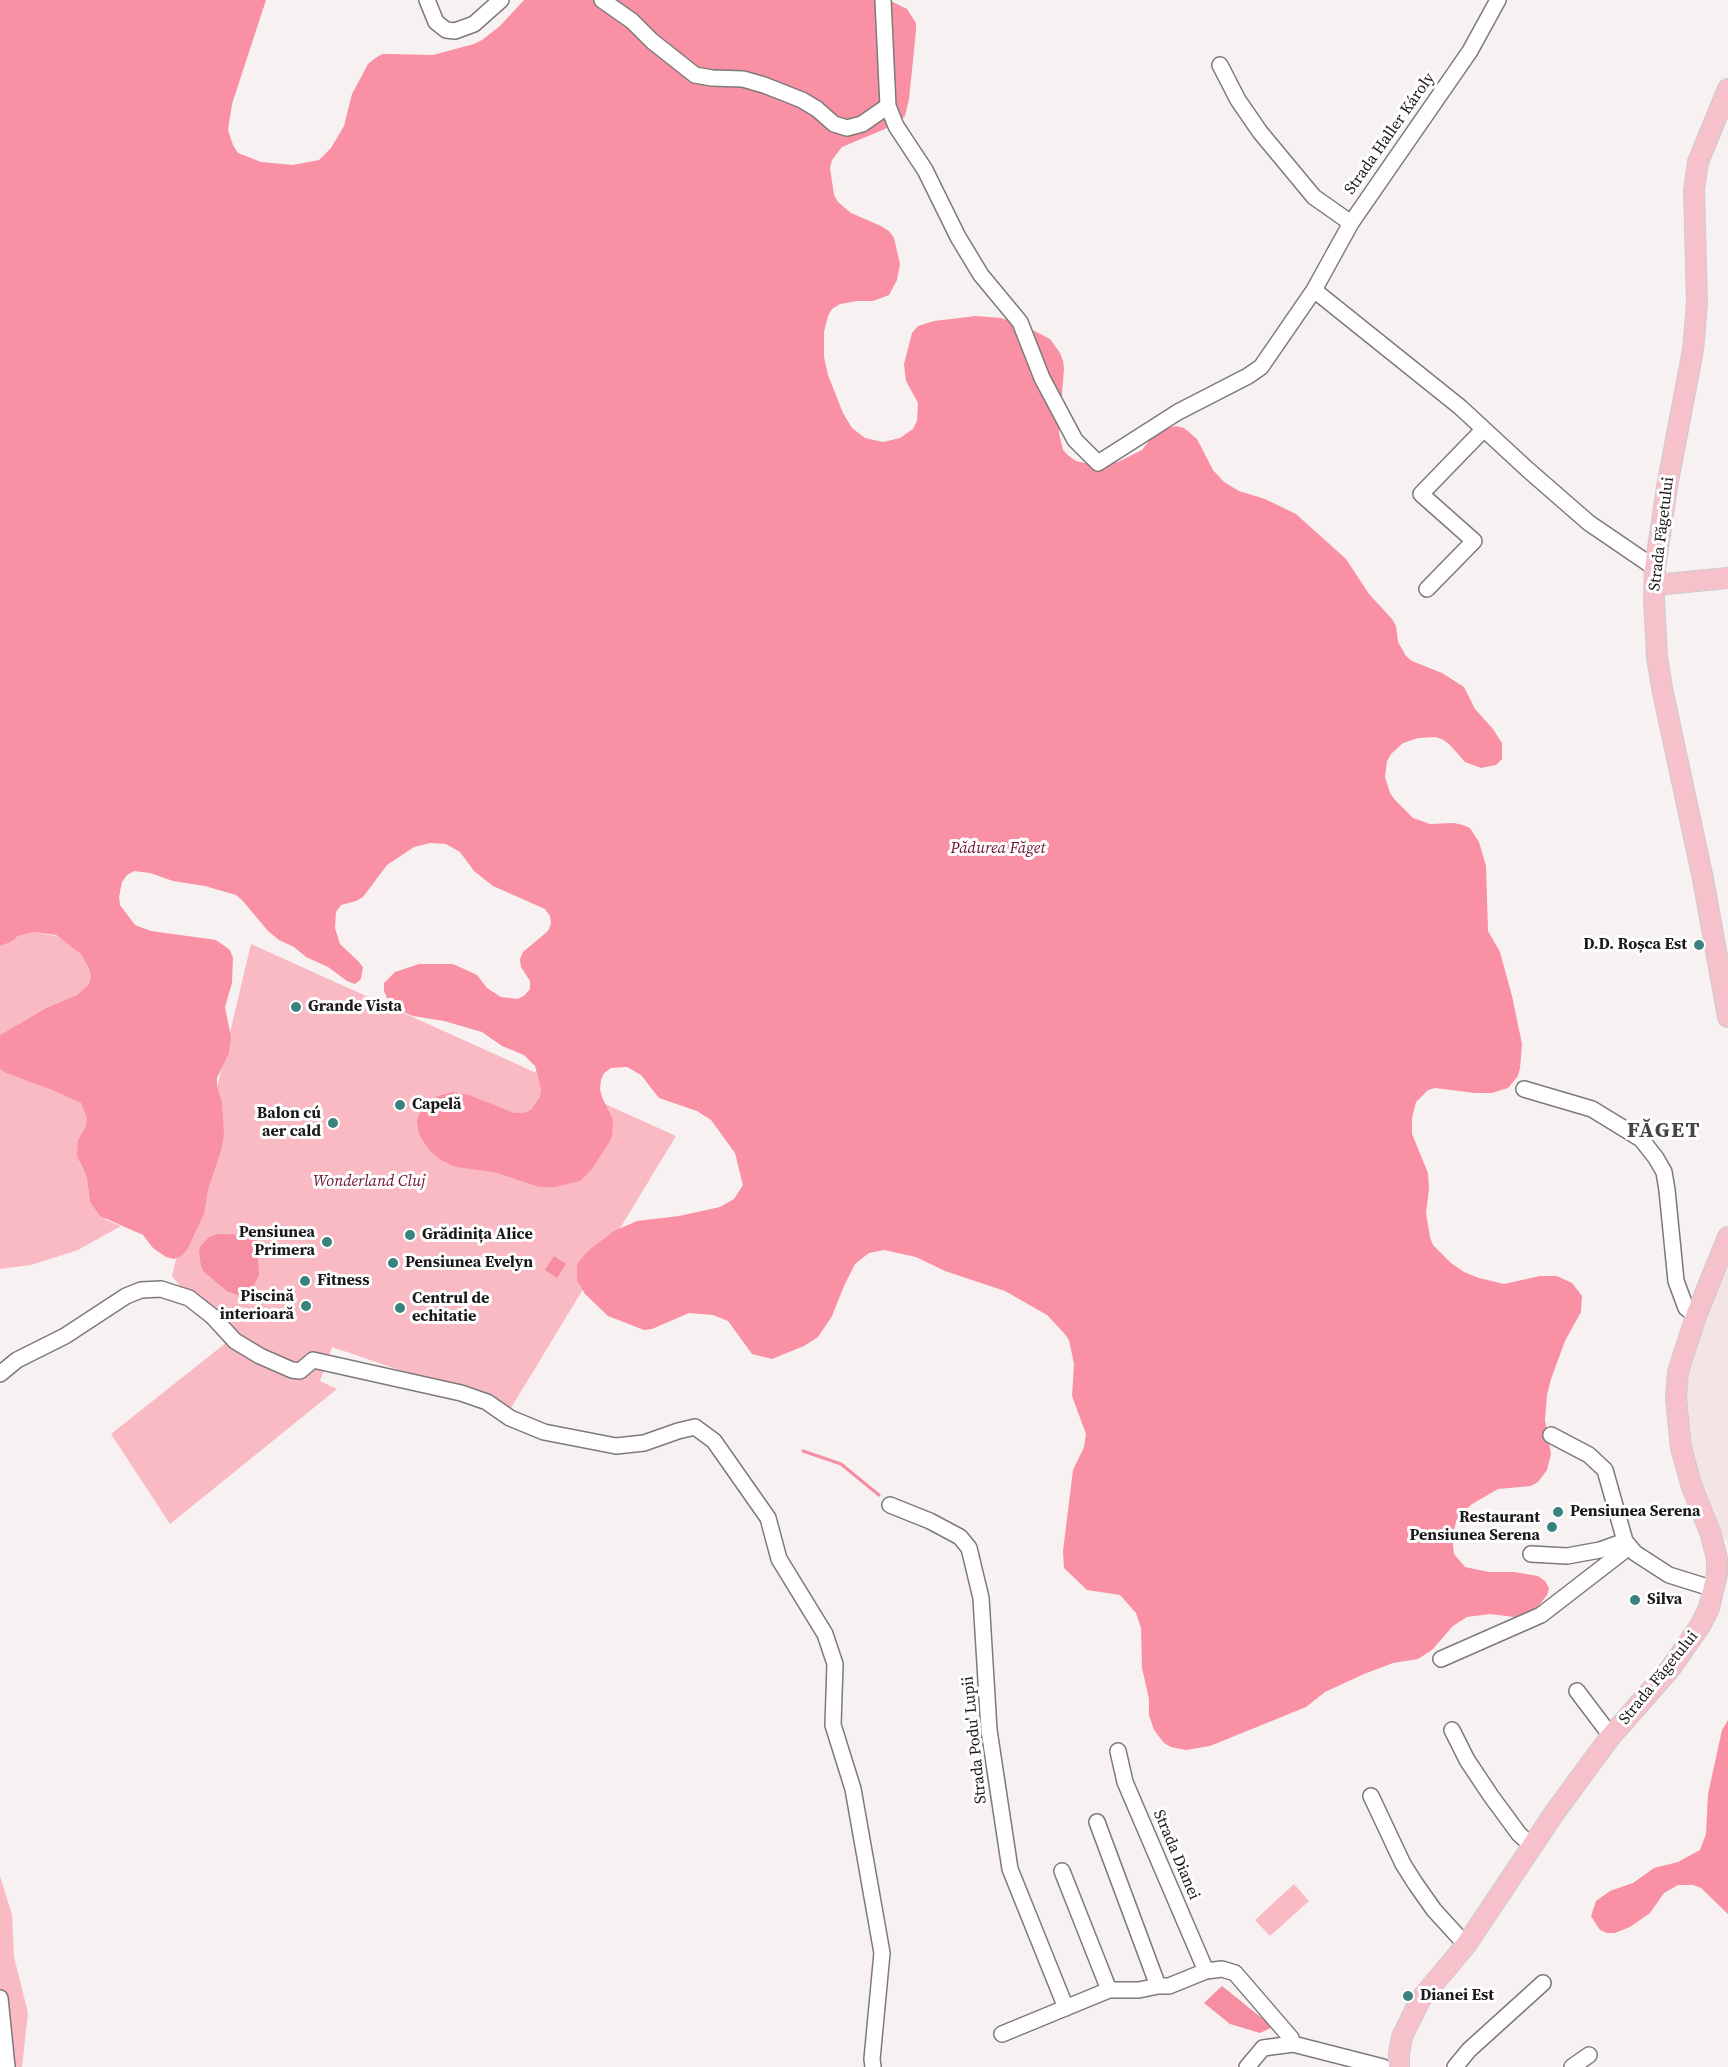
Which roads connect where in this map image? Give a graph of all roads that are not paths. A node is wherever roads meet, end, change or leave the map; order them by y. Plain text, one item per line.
1 (427, 0) edge
2 (501, 0) edge
3 (602, 0) edge
4 (883, 0) edge
5 (1498, 0) edge
6 (1220, 65) dead end
7 (1728, 89) edge
8 (888, 106) junction
9 (1351, 223) junction
10 (1314, 290) junction
11 (1483, 430) junction
12 (1655, 576) junction
13 (1728, 578) edge
14 (1426, 589) dead end
15 (1722, 953) edge
16 (1728, 1017) edge
17 (1524, 1089) dead end
18 (1728, 1237) edge
19 (1696, 1316) junction
20 (0, 1374) edge
21 (1551, 1435) dead end
22 (890, 1505) dead end
23 (1627, 1544) junction
24 (1531, 1554) dead end
25 (1714, 1590) junction
26 (1441, 1659) dead end
27 (1577, 1691) dead end
28 (1452, 1730) dead end
29 (1611, 1736) junction
30 (1118, 1750) dead end
31 (1371, 1796) dead end
32 (1097, 1822) dead end
33 (1532, 1846) junction
34 (1062, 1871) dead end
35 (1466, 1945) junction
36 (1206, 1971) junction
37 (1543, 1983) dead end
38 (1158, 1986) junction
39 (1109, 1990) junction
40 (0, 1998) edge
41 (1066, 2008) junction
42 (1002, 2034) dead end
43 (1293, 2044) junction
44 (1589, 2055) dead end
45 (7, 2067) edge
46 (873, 2067) edge
47 (1246, 2067) edge
48 (1383, 2067) edge
49 (1399, 2067) edge
50 (1455, 2067) edge
51 (1572, 2067) edge

1 - 2 street
3 - 8 street
4 - 8 street
5 - 9 street, Strada Haller Károly
6 - 9 street
7 - 12 main road, Strada Făgetului
8 - 10 street, Strada Haller Károly
9 - 10 street, Strada Haller Károly
10 - 11 street
11 - 12 street
11 - 14 street
12 - 13 main road
12 - 15 main road, Strada Făgetului
15 - 16 main road, Strada Făgetului
17 - 19 street
18 - 19 main road, Strada Făgetului
19 - 25 main road, Strada Făgetului
20 - 46 street
21 - 23 street
22 - 41 street, Strada Podu' Lupii
23 - 24 street
23 - 25 street
23 - 26 street
25 - 29 main road, Strada Făgetului
27 - 29 street
28 - 33 street
29 - 33 main road, Strada Făgetului
30 - 36 street, Strada Dianei
31 - 35 street
32 - 38 street
33 - 35 main road, Strada Făgetului
34 - 39 street
35 - 49 main road, Strada Făgetului
36 - 38 street
36 - 43 street
37 - 50 street
38 - 39 street
39 - 41 street
40 - 45 street
41 - 42 street
43 - 47 street
43 - 48 street
44 - 51 street

